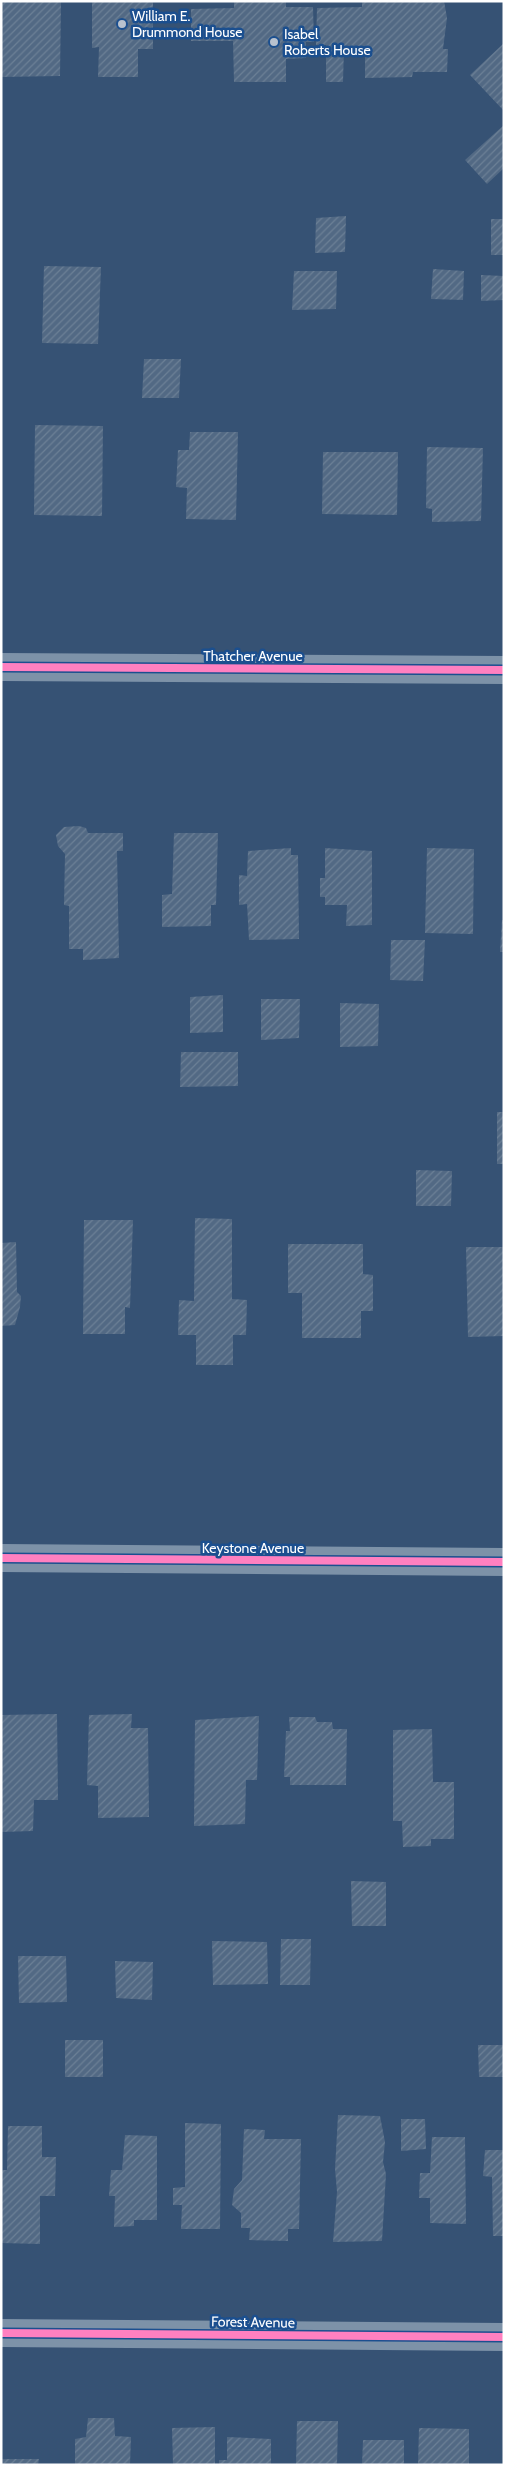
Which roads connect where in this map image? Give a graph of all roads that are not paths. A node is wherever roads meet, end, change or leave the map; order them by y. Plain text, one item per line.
1 (1, 667) edge
2 (504, 670) edge
3 (1, 1558) edge
4 (504, 1562) edge
5 (1, 2332) edge
6 (504, 2337) edge

1 - 2 street, Thatcher Avenue
3 - 4 street, Keystone Avenue
5 - 6 street, Forest Avenue

